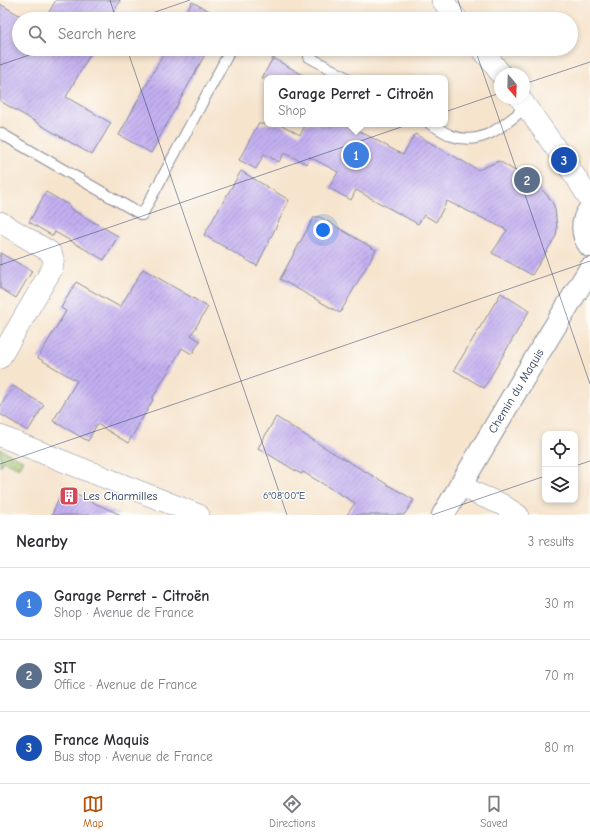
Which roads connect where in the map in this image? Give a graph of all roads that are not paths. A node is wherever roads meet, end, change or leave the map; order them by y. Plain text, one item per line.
1 (442, 0) edge
2 (451, 12) edge
3 (227, 56) edge
4 (487, 56) edge
5 (309, 57) dead end
6 (496, 68) edge
7 (342, 75) edge
8 (521, 104) edge
9 (524, 104) edge
10 (436, 127) edge
11 (0, 133) edge
12 (590, 200) edge
13 (590, 209) edge
14 (0, 222) edge
15 (590, 246) edge
16 (590, 269) edge
17 (0, 358) edge
18 (0, 436) edge
19 (460, 484) junction
20 (199, 515) edge
21 (443, 515) edge
22 (518, 515) edge

1 - 2 street
3 - 11 lane
4 - 6 street
5 - 7 lane
8 - 10 lane
9 - 12 street
13 - 15 street
14 - 17 street
16 - 19 street, Chemin du Maquis
18 - 20 street
19 - 21 street, Chemin du Maquis
19 - 22 street

